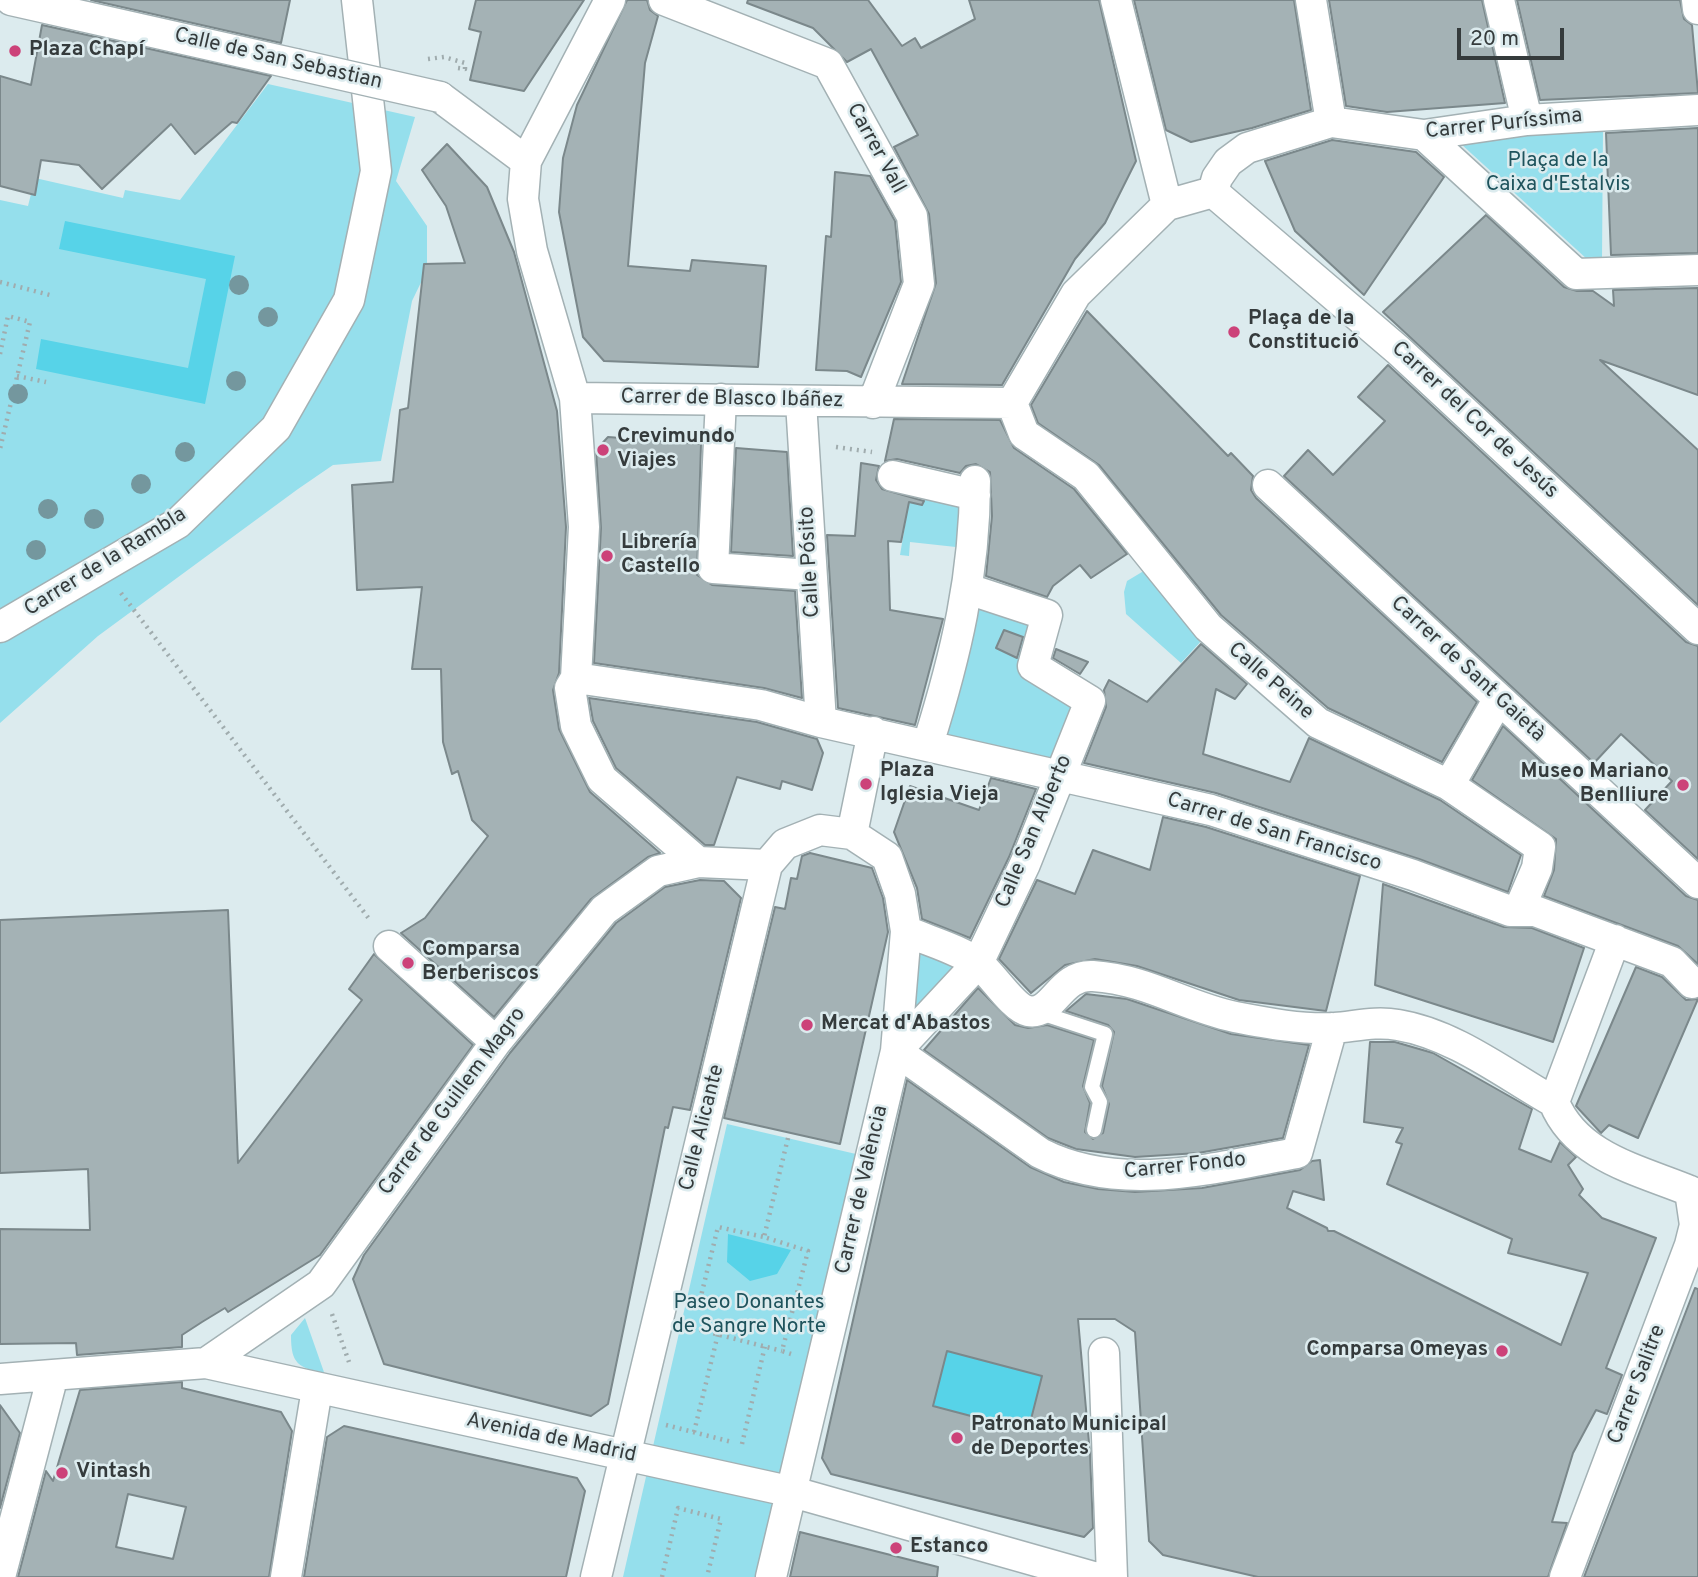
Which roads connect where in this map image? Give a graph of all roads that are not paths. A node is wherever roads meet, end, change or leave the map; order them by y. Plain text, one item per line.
1 (11, 0) edge
2 (357, 0) edge
3 (610, 0) edge
4 (664, 0) edge
5 (1116, 0) edge
6 (1311, 0) edge
7 (1499, 0) edge
8 (1697, 0) edge
9 (1698, 9) edge
10 (1698, 110) edge
11 (1527, 120) junction
12 (1331, 122) junction
13 (1424, 135) junction
14 (526, 161) junction
15 (1213, 192) junction
16 (1167, 205) junction
17 (1698, 270) edge
18 (575, 398) junction
19 (721, 399) junction
20 (801, 402) junction
21 (873, 403) junction
22 (1012, 403) junction
23 (893, 476) dead end
24 (1268, 485) dead end
25 (810, 575) junction
26 (968, 589) junction
27 (0, 627) edge
28 (1698, 629) edge
29 (576, 678) junction
30 (1498, 700) junction
31 (821, 722) junction
32 (873, 732) junction
33 (928, 744) junction
34 (1058, 776) junction
35 (1449, 785) junction
36 (852, 834) junction
37 (698, 862) junction
38 (767, 865) junction
39 (1698, 883) edge
40 (1519, 910) junction
41 (906, 931) junction
42 (1615, 940) junction
43 (389, 946) road end
44 (978, 963) junction
45 (1692, 982) dead end
46 (1037, 1012) junction
47 (1332, 1028) junction
48 (496, 1042) junction
49 (896, 1051) junction
50 (1554, 1102) junction
51 (1094, 1130) dead end
52 (1694, 1186) edge
53 (1104, 1353) dead end
54 (206, 1363) junction
55 (53, 1376) junction
56 (0, 1379) edge
57 (317, 1390) junction
58 (623, 1454) junction
59 (793, 1492) junction
60 (0, 1577) edge
61 (286, 1577) edge
62 (596, 1577) edge
63 (771, 1577) edge
64 (1093, 1577) edge
65 (1112, 1577) edge
66 (1565, 1577) edge

1 - 14 street, Calle de San Sebastian, bridge
2 - 27 street, Carrer de la Rambla
3 - 14 street
4 - 21 street, Carrer Vall
5 - 16 street
6 - 12 street
7 - 11 street
8 - 9 street
10 - 11 street, Carrer Puríssima
11 - 13 street, Carrer Puríssima
12 - 13 street, Carrer Puríssima
12 - 15 street, Carrer Puríssima
13 - 17 street
14 - 18 street
15 - 16 street
15 - 28 street, Carrer del Cor de Jesús
16 - 22 street
18 - 19 street, Carrer de Blasco Ibáñez
18 - 29 street
19 - 20 street, Carrer de Blasco Ibáñez
19 - 25 street
20 - 21 street, Carrer de Blasco Ibáñez
20 - 25 street, Calle Pósito
21 - 22 street, Carrer de Blasco Ibáñez
22 - 35 street, Calle Peine
23 - 26 street
24 - 30 street, Carrer de Sant Gaietà
25 - 31 street, Calle Pósito
26 - 33 street
26 - 34 street, Calle San Alberto
29 - 31 street, Carrer de San Francisco
29 - 37 street
30 - 35 street
30 - 39 street, Carrer de Sant Gaietà
31 - 32 street, Carrer de San Francisco
32 - 33 street, Carrer de San Francisco
32 - 36 street
33 - 34 street, Carrer de San Francisco
34 - 40 street, Carrer de San Francisco
34 - 44 street, Calle San Alberto
35 - 40 street, Calle Peine
36 - 38 street
36 - 41 street, Carrer de València
37 - 38 street, Carrer de Guillem Magro
37 - 48 street, Carrer de Guillem Magro
38 - 58 street, Calle Alicante
40 - 42 street, Carrer de San Francisco
41 - 44 street
41 - 49 street, Carrer de València
42 - 45 street, Carrer de San Francisco
42 - 50 street
43 - 48 street
44 - 46 street
44 - 49 street, Carrer de València
46 - 47 street
46 - 51 lane
47 - 49 street, Carrer Fondo
47 - 50 street
48 - 54 street, Carrer de Guillem Magro
49 - 59 street, Carrer de València
50 - 52 street
52 - 66 street, Carrer Salitre
53 - 65 street
54 - 55 street, Avenida de Madrid
54 - 57 street, Avenida de Madrid
55 - 56 street, Avenida de Madrid
55 - 60 street
57 - 58 street, Avenida de Madrid
57 - 61 street
58 - 59 street, Avenida de Madrid
58 - 62 street, Calle Alicante
59 - 63 street, Carrer de València
59 - 64 street, Avenida de Madrid

